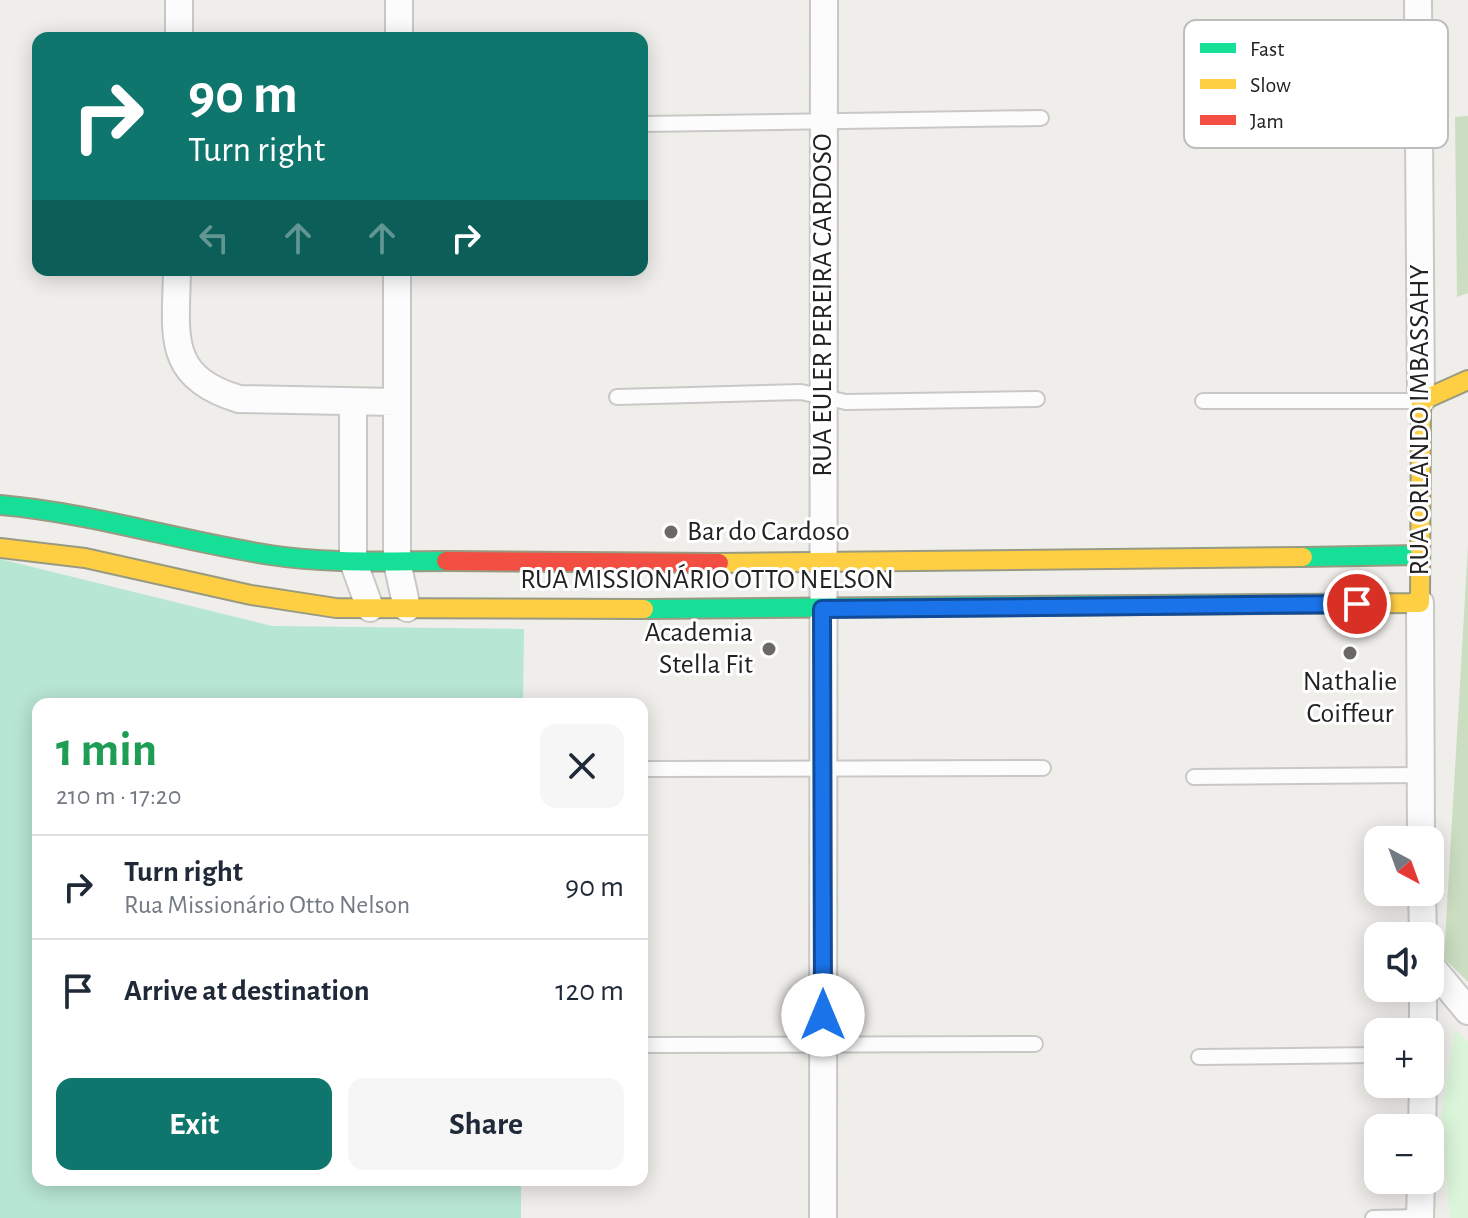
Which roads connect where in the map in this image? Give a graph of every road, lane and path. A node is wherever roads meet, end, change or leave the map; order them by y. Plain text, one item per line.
1 (179, 0) edge
2 (399, 0) edge
3 (824, 0) edge
4 (179, 32) edge
5 (399, 32) edge
6 (1041, 118) dead end
7 (823, 120) junction
8 (648, 124) edge
9 (1418, 148) edge
10 (177, 276) edge
11 (397, 276) edge
12 (1468, 380) edge
13 (617, 397) dead end
14 (824, 398) junction
15 (1037, 399) dead end
16 (1203, 401) dead end
17 (1421, 401) junction
18 (353, 402) junction
19 (396, 402) junction
20 (0, 505) edge
21 (0, 548) edge
22 (1420, 555) junction
23 (353, 561) junction
24 (397, 562) junction
25 (822, 564) junction
26 (1420, 603) junction
27 (370, 608) junction
28 (407, 608) junction
29 (822, 609) junction
30 (823, 768) junction
31 (1043, 768) dead end
32 (648, 769) edge
33 (1420, 775) junction
34 (1194, 777) dead end
35 (1421, 826) edge
36 (1444, 982) edge
37 (1468, 1011) edge
38 (1035, 1044) dead end
39 (648, 1045) edge
40 (823, 1046) junction
41 (1364, 1055) edge
42 (1199, 1057) dead end
43 (1421, 1194) edge
44 (823, 1218) edge
45 (1373, 1218) edge
46 (1420, 1218) edge

1 - 4 street
2 - 5 street
3 - 7 street, RUA EULER PEREIRA CARDOSO
6 - 7 lane
7 - 8 lane
7 - 14 street, RUA EULER PEREIRA CARDOSO
9 - 17 street, RUA ORLANDO IMBASSAHY
10 - 18 street
11 - 19 street
12 - 17 street
13 - 14 lane
14 - 15 lane
14 - 25 street, RUA EULER PEREIRA CARDOSO
16 - 17 lane
17 - 22 street, RUA ORLANDO IMBASSAHY
18 - 19 street
18 - 23 street
19 - 24 street
20 - 23 street, RUA MISSIONÁRIO OTTO NELSON
21 - 27 street, RUA MISSIONÁRIO OTTO NELSON
22 - 25 street, RUA MISSIONÁRIO OTTO NELSON
22 - 26 street, RUA ORLANDO IMBASSAHY
23 - 24 street, RUA MISSIONÁRIO OTTO NELSON
23 - 27 street
24 - 25 street, RUA MISSIONÁRIO OTTO NELSON
24 - 28 street
25 - 29 street, RUA EULER PEREIRA CARDOSO
26 - 29 street, RUA MISSIONÁRIO OTTO NELSON
26 - 33 street, RUA ORLANDO IMBASSAHY
27 - 28 street, RUA MISSIONÁRIO OTTO NELSON
28 - 29 street, RUA MISSIONÁRIO OTTO NELSON
29 - 30 street, RUA EULER PEREIRA CARDOSO
30 - 31 lane
30 - 32 lane
30 - 40 street, RUA EULER PEREIRA CARDOSO
33 - 34 lane
33 - 35 street, RUA ORLANDO IMBASSAHY
36 - 37 street
38 - 40 lane
39 - 40 lane
40 - 44 street, RUA EULER PEREIRA CARDOSO
41 - 42 lane
43 - 46 street
45 - 46 lane

